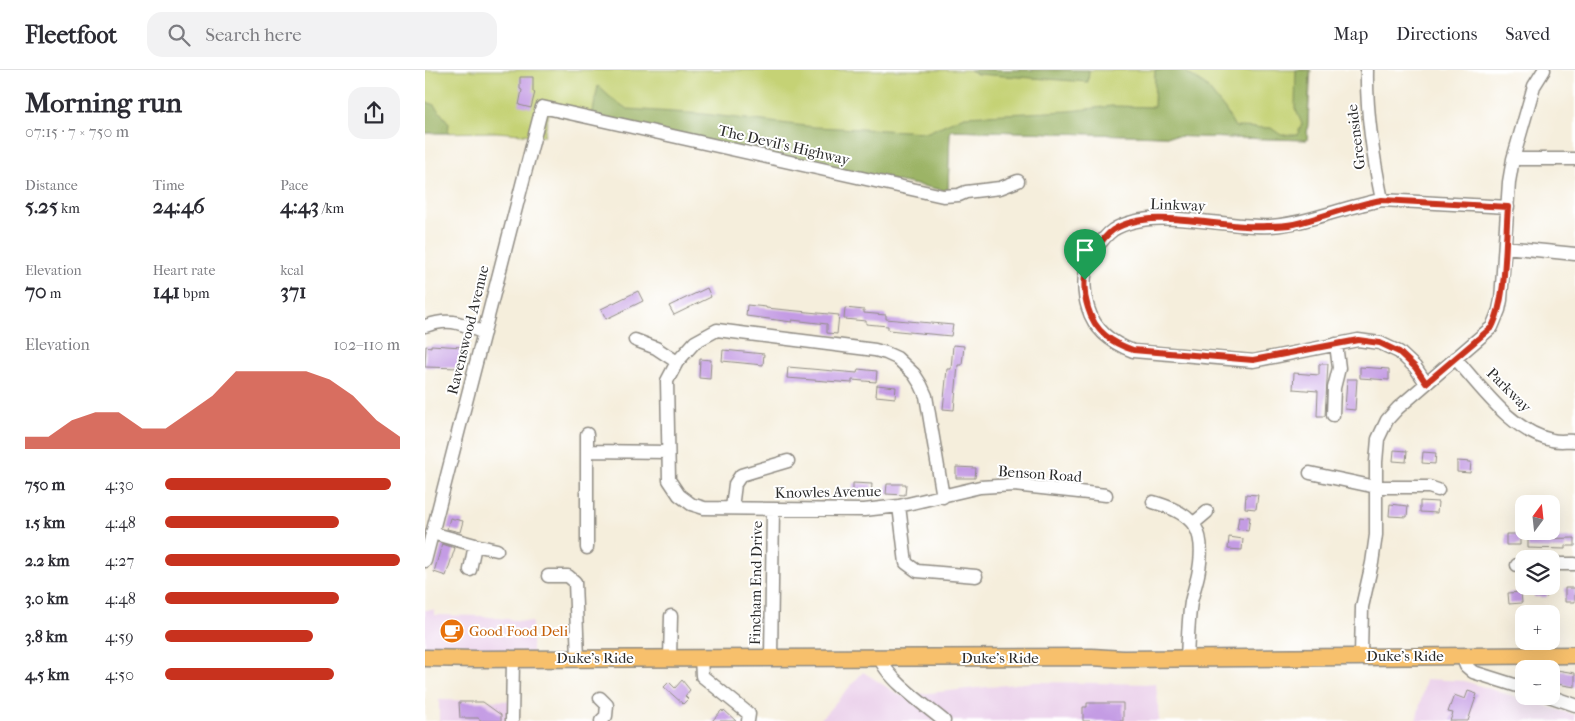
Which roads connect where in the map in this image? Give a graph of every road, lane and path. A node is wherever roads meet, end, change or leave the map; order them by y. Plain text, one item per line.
1 (1367, 70) edge
2 (1544, 70) edge
3 (542, 107) joint
4 (1513, 159) junction
5 (1575, 159) edge
6 (1018, 181) dead end
7 (1382, 200) junction
8 (1508, 207) junction
9 (1505, 247) junction
10 (1575, 254) edge
11 (425, 326) edge
12 (484, 333) junction
13 (635, 340) dead end
14 (1336, 344) junction
15 (1455, 358) junction
16 (677, 362) junction
17 (1426, 383) junction
18 (1333, 415) dead end
19 (587, 434) dead end
20 (1575, 441) edge
21 (587, 451) junction
22 (668, 452) junction
23 (788, 461) dead end
24 (1310, 473) dead end
25 (1376, 487) junction
26 (1438, 490) dead end
27 (1105, 495) dead end
28 (943, 496) junction
29 (1153, 502) dead end
30 (899, 506) junction
31 (732, 508) junction
32 (773, 509) junction
33 (1207, 512) dead end
34 (1193, 523) junction
35 (432, 534) junction
36 (475, 545) junction
37 (587, 548) dead end
38 (497, 550) dead end
39 (425, 561) edge
40 (1560, 564) edge
41 (1575, 564) edge
42 (470, 570) dead end
43 (548, 576) dead end
44 (976, 576) dead end
45 (671, 616) dead end
46 (1575, 655) edge
47 (1361, 656) junction
48 (1462, 656) junction
49 (425, 658) edge
50 (578, 658) junction
51 (670, 658) junction
52 (701, 658) junction
53 (771, 658) junction
54 (880, 658) junction
55 (513, 659) junction
56 (1187, 659) junction
57 (1515, 685) edge
58 (600, 698) dead end
59 (1560, 700) edge
60 (1575, 705) edge
61 (512, 721) edge
62 (601, 721) edge
63 (748, 721) edge
64 (944, 721) edge

1 - 7 street, Greenside
2 - 4 street
3 - 6 street, The Devil's Highway
3 - 12 street, Ravenswood Avenue
4 - 5 street
4 - 8 street
7 - 8 street, Linkway
7 - 14 street, Linkway
8 - 9 street
9 - 10 street
9 - 15 street
11 - 12 street
12 - 35 street, Ravenswood Avenue
13 - 16 street
14 - 17 street, Linkway
14 - 18 street
15 - 17 street
15 - 20 street, Parkway
16 - 22 street, Knowles Avenue
16 - 28 street, Knowles Avenue
17 - 25 street
19 - 21 street
21 - 22 street
21 - 37 street
22 - 31 street, Knowles Avenue
23 - 31 street
24 - 25 street
25 - 26 street
25 - 47 street
27 - 28 street, Benson Road
28 - 30 street, Knowles Avenue
29 - 34 street
30 - 32 street, Knowles Avenue
30 - 44 street
31 - 32 street, Knowles Avenue
32 - 53 street, Fincham End Drive
33 - 34 street
34 - 56 street
35 - 36 street
35 - 39 street, Ravenswood Avenue
36 - 38 street
36 - 42 street
40 - 41 street
43 - 50 street
45 - 51 street
46 - 48 main road, Duke's Ride
47 - 48 main road, Duke's Ride
47 - 56 main road, Duke's Ride
48 - 57 street
49 - 55 main road, Duke's Ride
50 - 51 main road, Duke's Ride
50 - 55 main road, Duke's Ride
51 - 52 main road, Duke's Ride
52 - 53 main road, Duke's Ride
52 - 63 street
53 - 54 main road, Duke's Ride
54 - 56 main road, Duke's Ride
54 - 64 street
55 - 61 street
58 - 62 street
59 - 60 street

